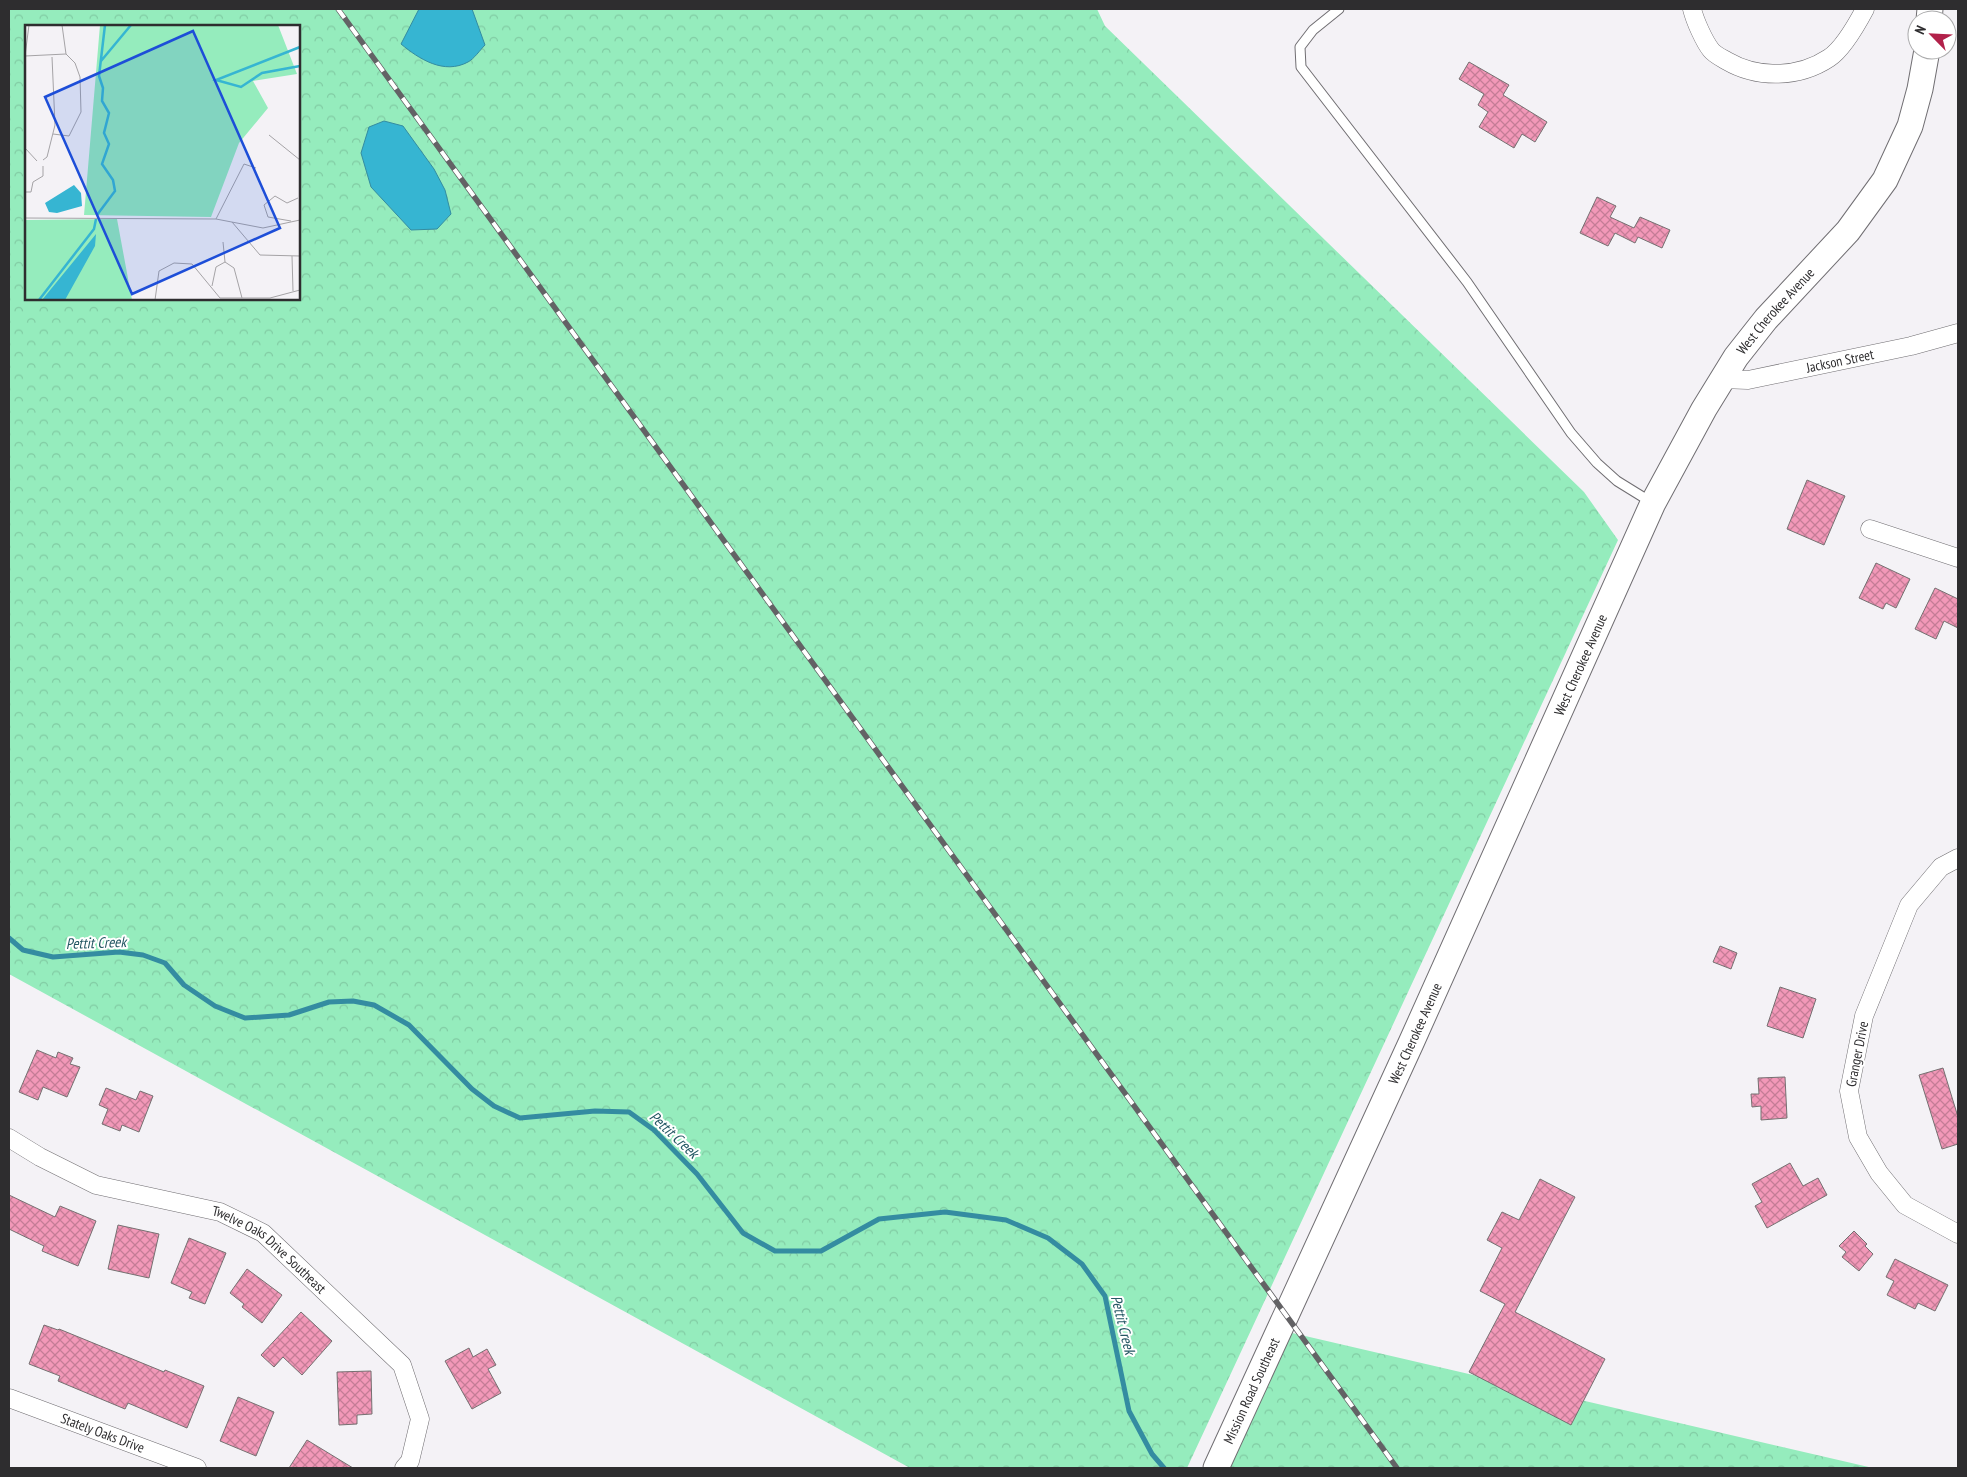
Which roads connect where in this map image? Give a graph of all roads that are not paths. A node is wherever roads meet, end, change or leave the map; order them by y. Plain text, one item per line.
1 (1339, 9) edge
2 (1692, 9) edge
3 (1864, 9) edge
4 (1925, 60) edge
5 (1958, 332) edge
6 (1721, 379) junction
7 (1653, 503) junction
8 (1870, 529) dead end
9 (1958, 558) edge
10 (1958, 858) edge
11 (9, 1138) edge
12 (1958, 1234) edge
13 (1286, 1314) joint
14 (9, 1398) edge
15 (197, 1468) edge
16 (404, 1468) edge
17 (1216, 1468) edge

1 - 7 lane
2 - 3 street
4 - 6 main road, West Cherokee Avenue
5 - 6 street, Jackson Street
6 - 7 main road, West Cherokee Avenue
7 - 13 main road, West Cherokee Avenue
8 - 9 street
10 - 12 street, Granger Drive
11 - 16 street, Twelve Oaks Drive Southeast
13 - 17 main road, Mission Road Southeast
14 - 15 street, Stately Oaks Drive

